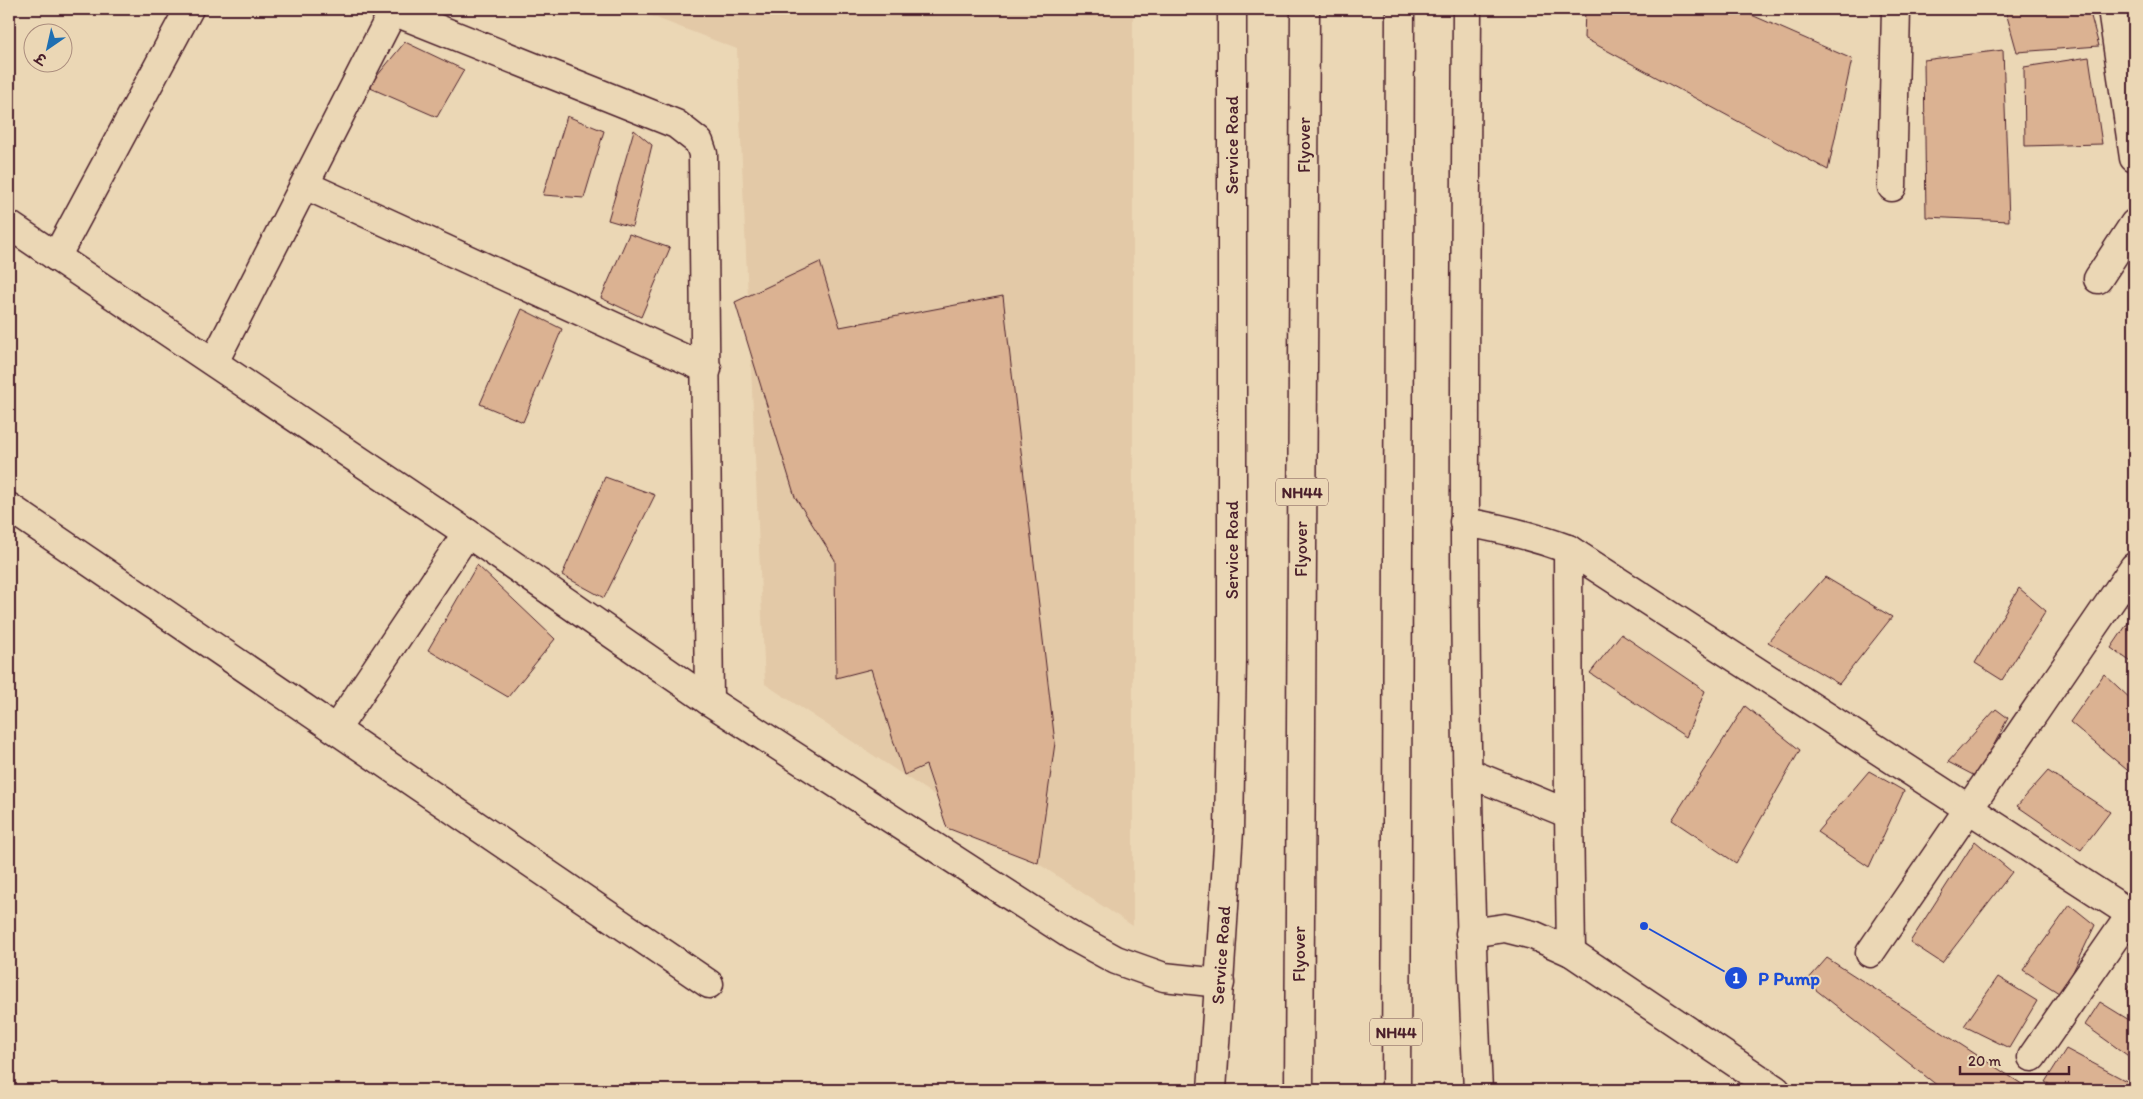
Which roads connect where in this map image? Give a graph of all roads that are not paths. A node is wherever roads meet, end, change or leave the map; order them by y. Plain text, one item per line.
1 (189, 9) edge
2 (1232, 9) edge
3 (1305, 9) edge
4 (1400, 9) edge
5 (1467, 9) edge
6 (1896, 9) edge
7 (2112, 9) edge
8 (391, 10) edge
9 (2134, 158) edge
10 (305, 185) junction
11 (1892, 187) dead end
12 (2134, 224) edge
13 (9, 225) edge
14 (56, 256) junction
15 (2098, 279) dead end
16 (214, 362) junction
17 (707, 369) junction
18 (9, 507) edge
19 (1464, 522) junction
20 (467, 532) junction
21 (1568, 549) junction
22 (2134, 567) edge
23 (709, 701) junction
24 (336, 729) junction
25 (1469, 772) junction
26 (1970, 808) junction
27 (1569, 814) junction
28 (2133, 913) edge
29 (1470, 933) junction
30 (1571, 952) junction
31 (1870, 953) dead end
32 (1220, 983) junction
33 (709, 984) dead end
34 (2032, 1057) dead end
35 (1212, 1090) edge
36 (1299, 1090) edge
37 (1396, 1090) edge
38 (1478, 1090) edge
39 (1776, 1090) edge

1 - 14 main road
2 - 32 main road, Service Road
3 - 36 main road, Flyover / NH44
4 - 37 main road, NH44
5 - 19 main road
6 - 11 main road
7 - 9 main road
8 - 10 main road
8 - 17 main road
10 - 16 main road
10 - 17 main road
12 - 15 main road
13 - 14 main road
14 - 16 main road
16 - 20 main road
17 - 23 main road
18 - 24 main road
19 - 21 main road
19 - 25 main road
20 - 23 main road
20 - 24 main road
21 - 26 main road
21 - 27 main road
22 - 26 main road
23 - 32 main road
24 - 33 main road
25 - 27 main road
25 - 29 main road
26 - 28 main road
26 - 31 main road
27 - 30 main road
28 - 34 main road
29 - 30 main road
29 - 38 main road
30 - 39 main road
32 - 35 main road, Service Road

